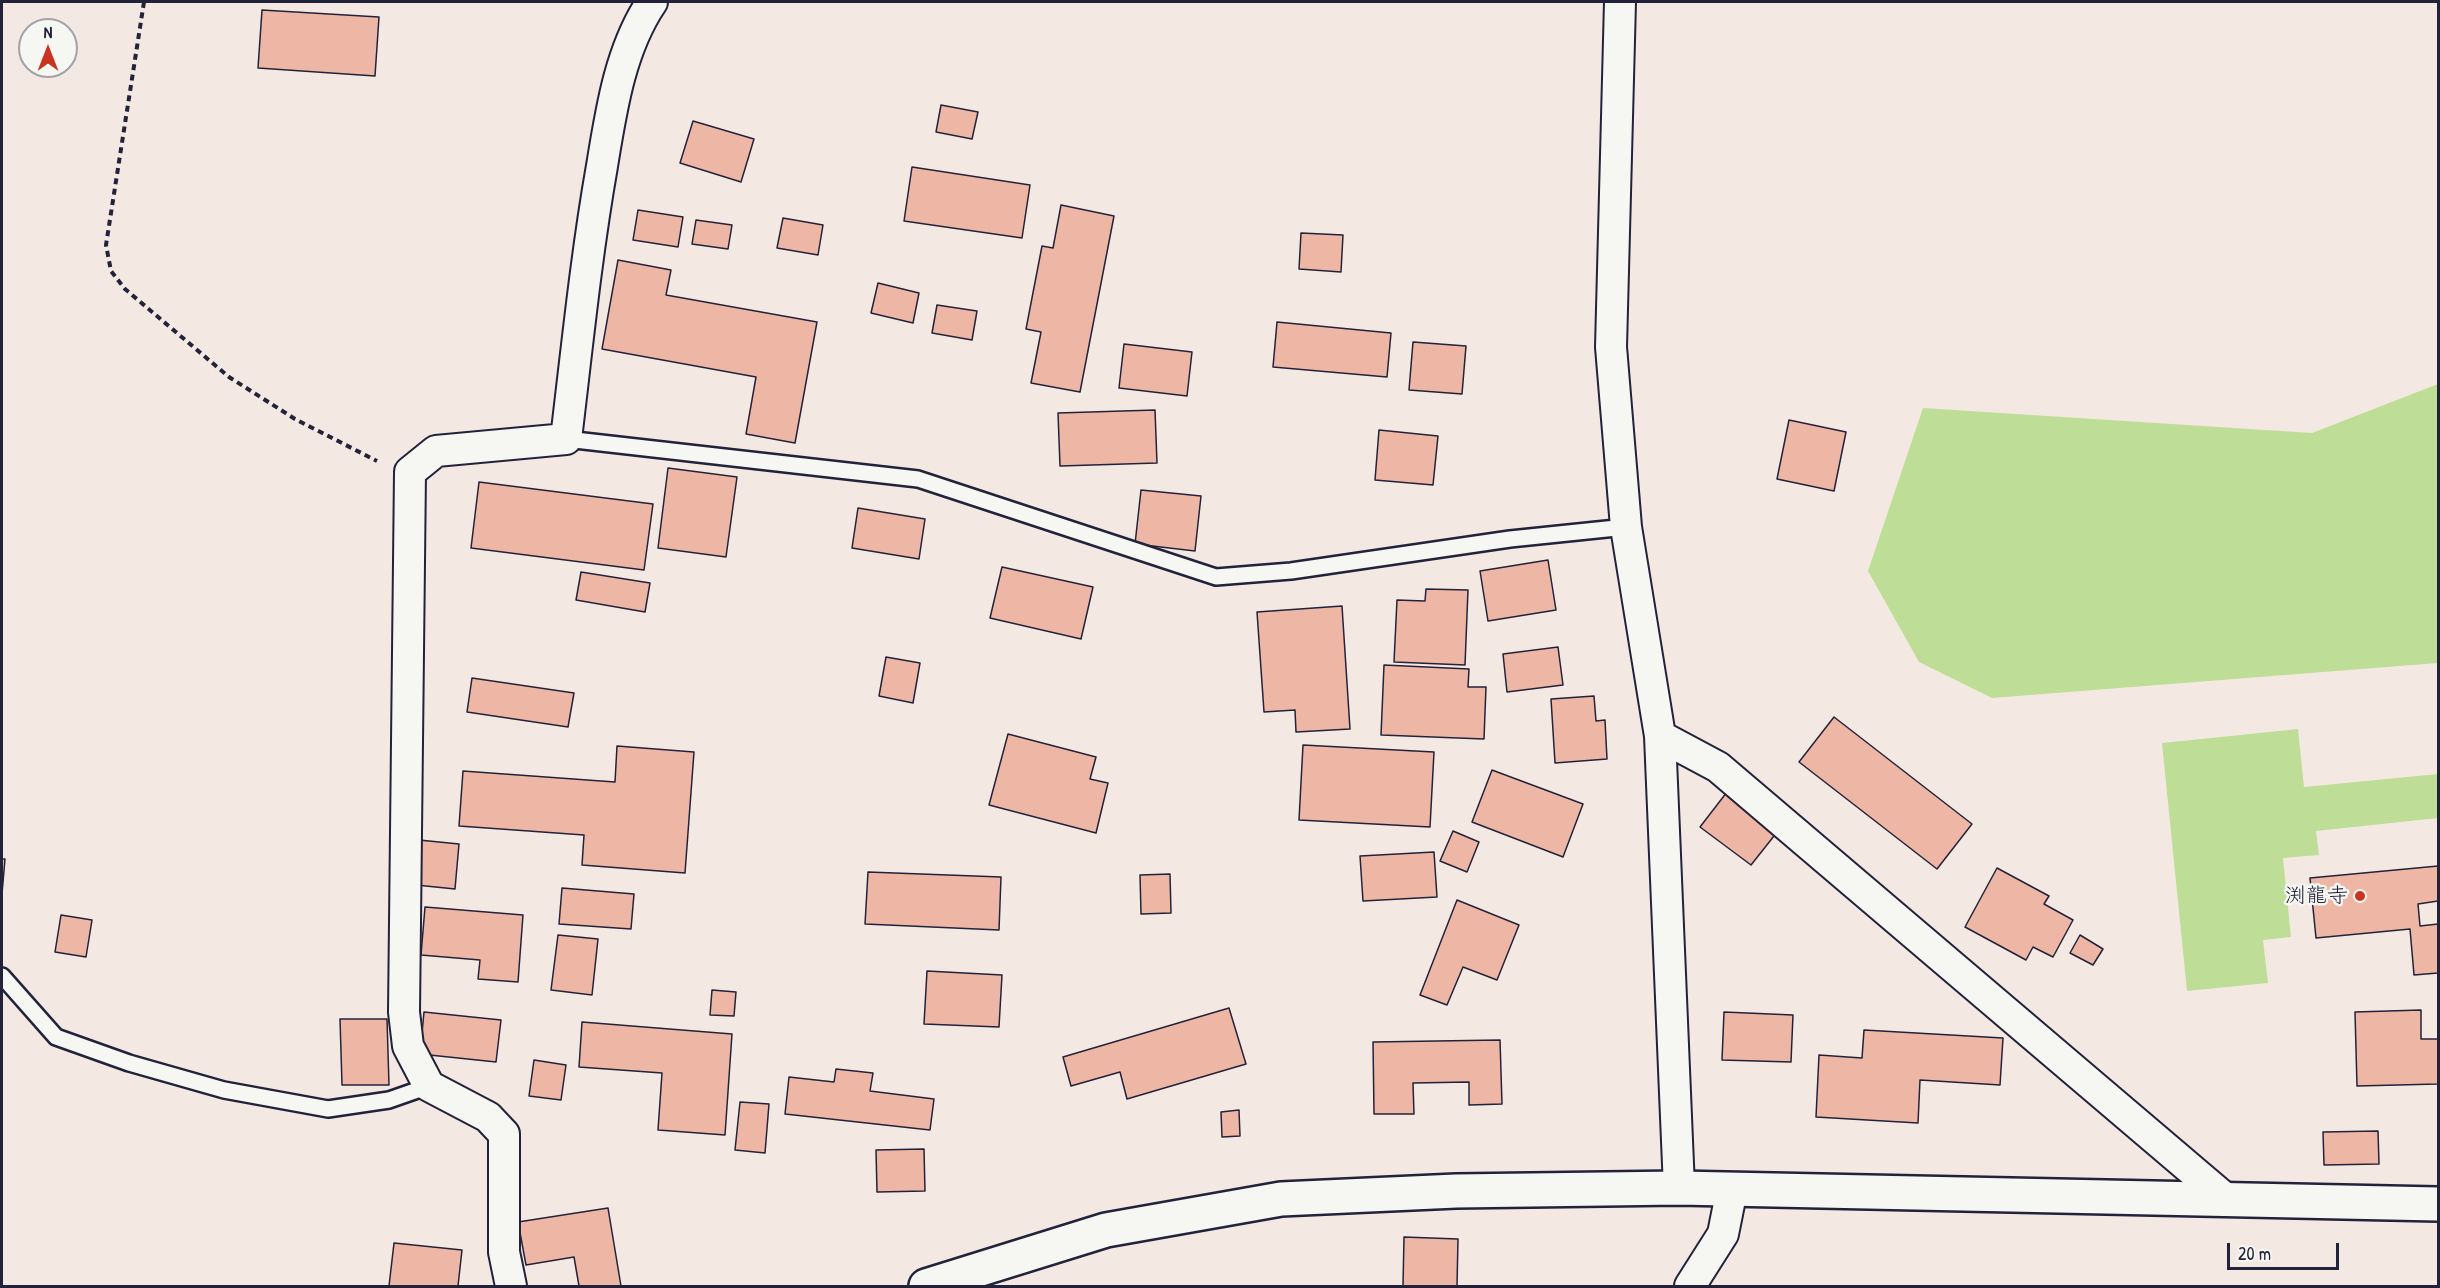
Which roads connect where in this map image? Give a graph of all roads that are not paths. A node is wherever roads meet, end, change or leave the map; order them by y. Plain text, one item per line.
1 (652, 2) edge
2 (1620, 2) edge
3 (566, 439) junction
4 (1626, 527) junction
5 (1660, 736) junction
6 (2, 976) edge
7 (429, 1086) junction
8 (1679, 1188) junction
9 (1732, 1189) junction
10 (2227, 1200) junction
11 (2439, 1204) edge
12 (511, 1287) edge
13 (926, 1287) edge
14 (1690, 1287) edge

1 - 3 street
2 - 4 street
3 - 4 lane
3 - 7 street
4 - 5 street
5 - 8 street
5 - 10 street
6 - 7 lane
7 - 12 street
8 - 9 street
8 - 13 street
9 - 10 street
9 - 14 street
10 - 11 street

